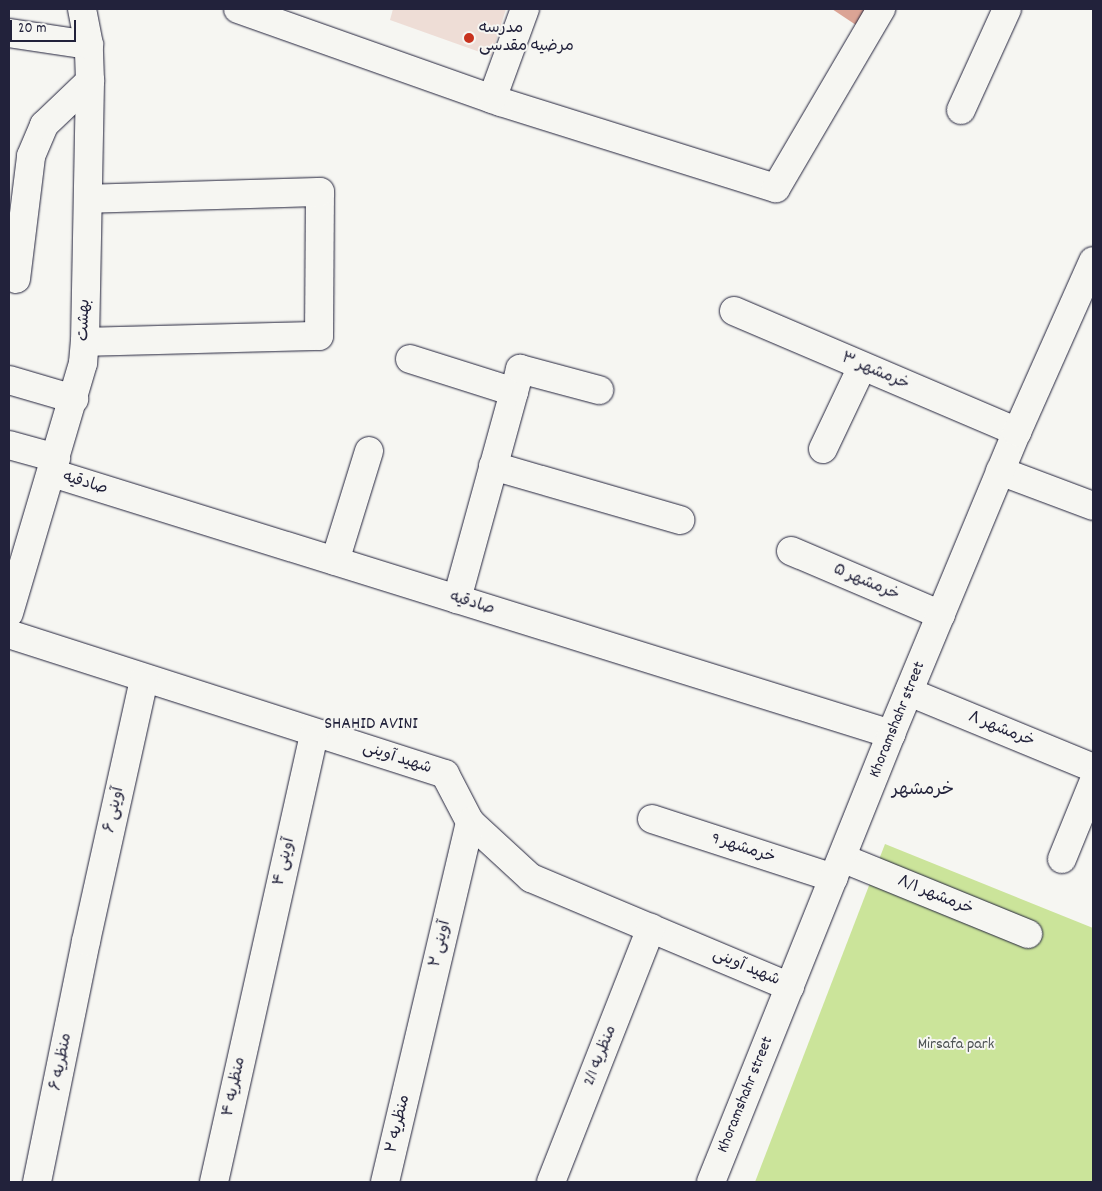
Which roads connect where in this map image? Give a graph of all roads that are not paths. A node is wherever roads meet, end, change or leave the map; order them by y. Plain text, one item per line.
1 (238, 9) edge
2 (525, 9) edge
3 (881, 9) edge
4 (1007, 9) edge
5 (83, 12) edge
6 (9, 33) edge
7 (89, 45) junction
8 (90, 81) junction
9 (492, 99) junction
10 (960, 110) dead end
11 (88, 199) junction
12 (1093, 261) edge
13 (16, 279) dead end
14 (734, 311) dead end
15 (85, 342) junction
16 (410, 359) dead end
17 (862, 366) junction
18 (9, 380) edge
19 (600, 390) dead end
20 (514, 392) junction
21 (74, 398) junction
22 (1017, 432) junction
23 (9, 445) edge
24 (823, 449) dead end
25 (369, 451) dead end
26 (54, 466) junction
27 (493, 466) junction
28 (1000, 471) junction
29 (1093, 506) edge
30 (680, 520) dead end
31 (791, 551) dead end
32 (335, 561) junction
33 (14, 571) edge
34 (457, 599) junction
35 (9, 613) edge
36 (941, 615) junction
37 (9, 634) edge
38 (144, 678) junction
39 (909, 692) junction
40 (314, 733) junction
41 (891, 734) junction
42 (1093, 768) edge
43 (1093, 783) edge
44 (652, 819) dead end
45 (470, 822) junction
46 (1062, 859) dead end
47 (838, 868) junction
48 (651, 928) junction
49 (1028, 934) dead end
50 (86, 941) joint
51 (790, 986) junction
52 (256, 992) joint
53 (413, 1066) joint
54 (37, 1182) edge
55 (214, 1182) edge
56 (385, 1182) edge
57 (551, 1182) edge
58 (712, 1182) edge

1 - 9 street
2 - 9 street
3 - 9 street
4 - 10 street
5 - 7 street, بهشت
6 - 7 street
7 - 8 street, بهشت
8 - 11 street, بهشت
8 - 13 street
11 - 15 street, بهشت
11 - 15 street
12 - 22 street, Khoramshahr street
14 - 17 street, خرمشهر ۳
15 - 21 street, بهشت
16 - 20 street
17 - 22 street, خرمشهر ۳
17 - 24 street
18 - 21 street
19 - 20 street
20 - 27 street
21 - 26 street, بهشت
22 - 28 street, Khoramshahr street
23 - 26 street, صادقیه
25 - 32 street
26 - 32 street, صادقیه
26 - 33 street, بهشت
27 - 30 street
27 - 34 street
28 - 29 street
28 - 36 street, Khoramshahr street
31 - 36 street, خرمشهر ۵
32 - 34 street, صادقیه
33 - 35 street, بهشت
34 - 41 street, صادقیه
36 - 39 street, Khoramshahr street
37 - 38 street, شهید آوینی
38 - 40 street, شهید آوینی
38 - 50 street, آوینی ۶
39 - 41 street, Khoramshahr street
39 - 42 street, خرمشهر ۸
40 - 45 street, شهید آوینی
40 - 52 street, آوینی ۴
41 - 47 street, Khoramshahr street
43 - 46 street
44 - 47 street, خرمشهر 9
45 - 48 street, شهید آوینی
45 - 53 street, آوینی ۲
47 - 49 street, خرمشهر ۸/۱
47 - 51 street, Khoramshahr street
48 - 51 street, شهید آوینی
48 - 57 street, منظریه 2/1
50 - 54 street, منظریه ۶
51 - 58 street, Khoramshahr street
52 - 55 street, منظریه ۴
53 - 56 street, منظریه ۲

